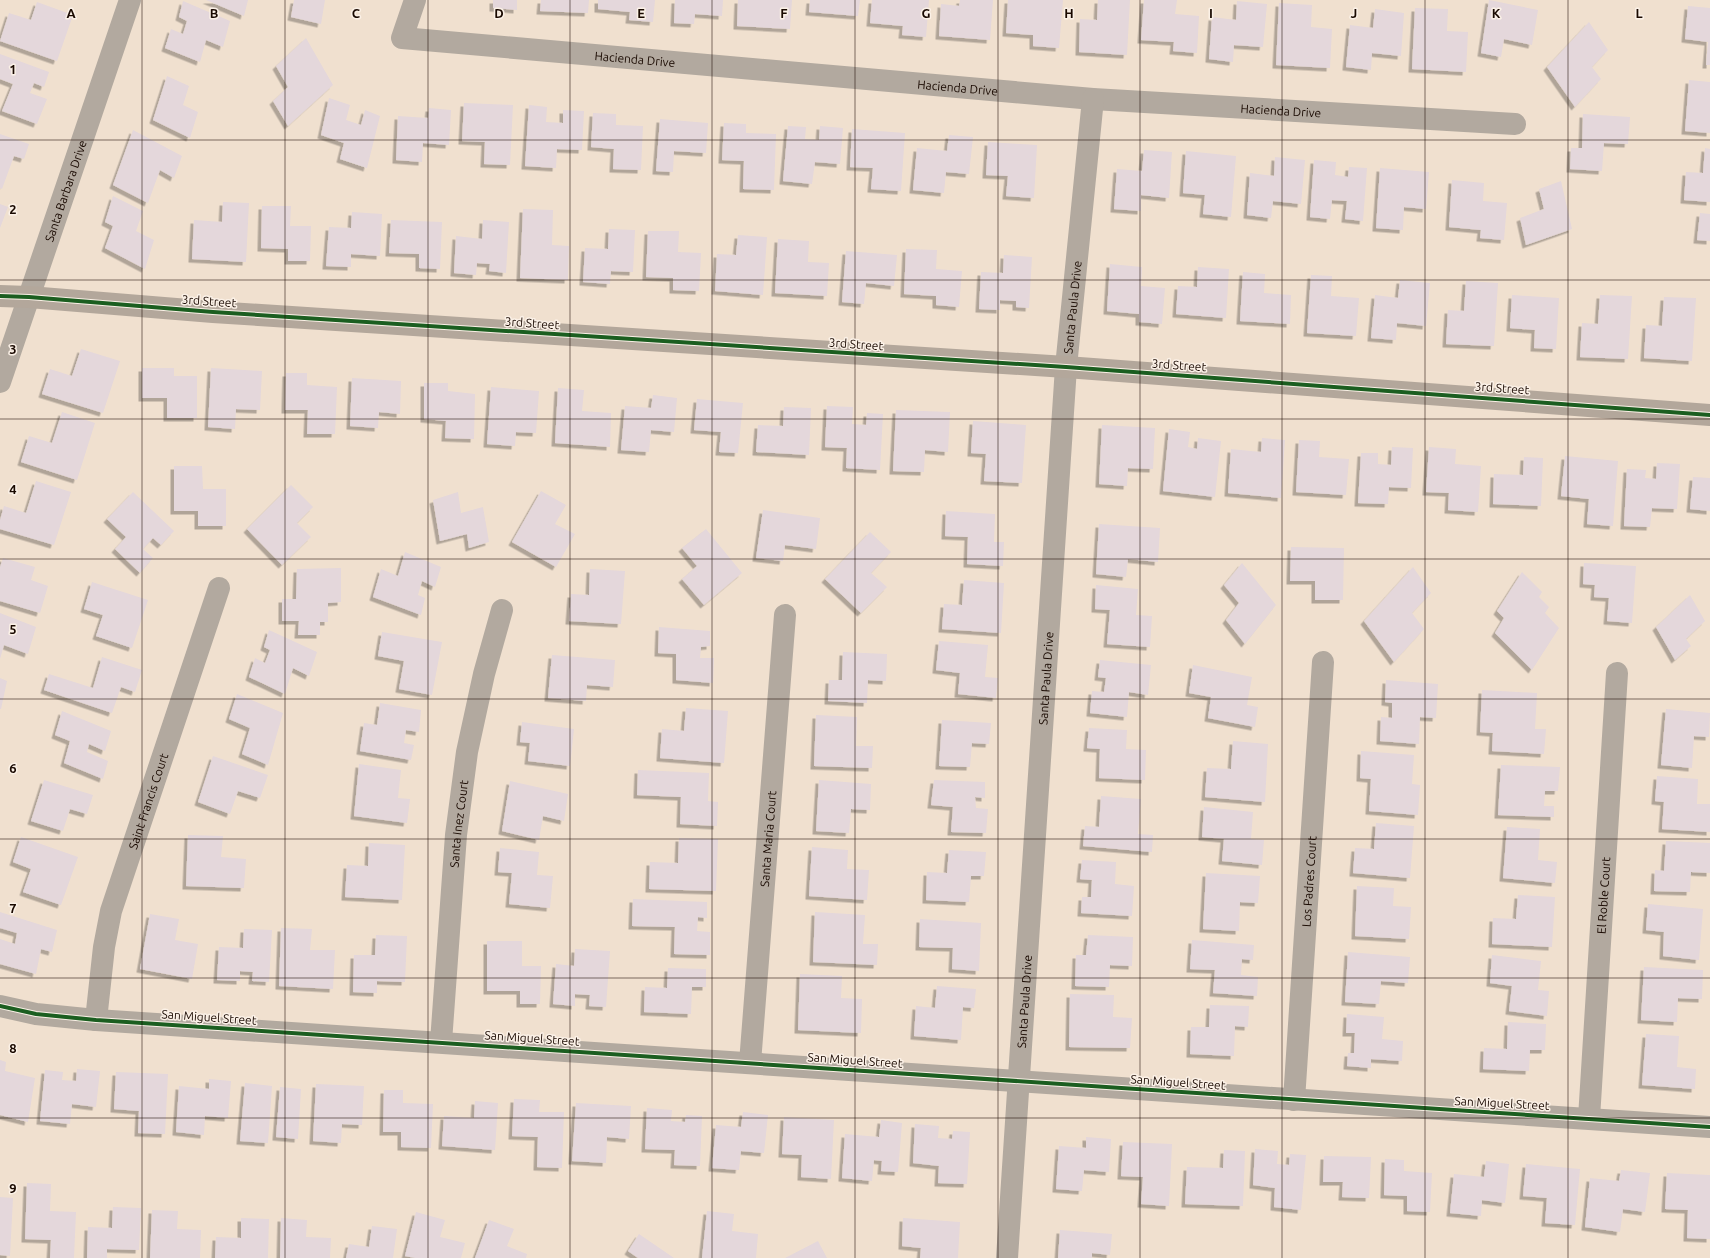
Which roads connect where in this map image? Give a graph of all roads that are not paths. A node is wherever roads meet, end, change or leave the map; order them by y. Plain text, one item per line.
1 (130, 0) edge
2 (415, 0) edge
3 (1093, 99) junction
4 (1515, 124) dead end
5 (0, 296) edge
6 (29, 297) junction
7 (1066, 367) junction
8 (0, 382) edge
9 (1710, 414) edge
10 (219, 588) dead end
11 (502, 610) dead end
12 (785, 615) dead end
13 (1323, 662) dead end
14 (1617, 673) dead end
15 (0, 1006) edge
16 (96, 1020) junction
17 (441, 1042) junction
18 (750, 1063) junction
19 (1018, 1081) junction
20 (1294, 1100) junction
21 (1589, 1118) junction
22 (1710, 1127) edge
23 (1007, 1258) edge

1 - 6 street, Santa Barbara Drive
2 - 3 street, Hacienda Drive
3 - 4 street, Hacienda Drive
3 - 7 street, Santa Paula Drive
5 - 6 street, 3rd Street
6 - 7 street, 3rd Street
6 - 8 street, Santa Barbara Drive
7 - 9 street, 3rd Street
7 - 19 street, Santa Paula Drive
10 - 16 street, Saint Francis Court
11 - 17 street, Santa Inez Court
12 - 18 street, Santa Maria Court
13 - 20 street, Los Padres Court
14 - 21 street, El Roble Court
15 - 16 street, San Miguel Street
16 - 17 street, San Miguel Street
17 - 18 street, San Miguel Street
18 - 19 street, San Miguel Street
19 - 20 street, San Miguel Street
19 - 23 street, Santa Paula Drive
20 - 21 street, San Miguel Street
21 - 22 street, San Miguel Street

